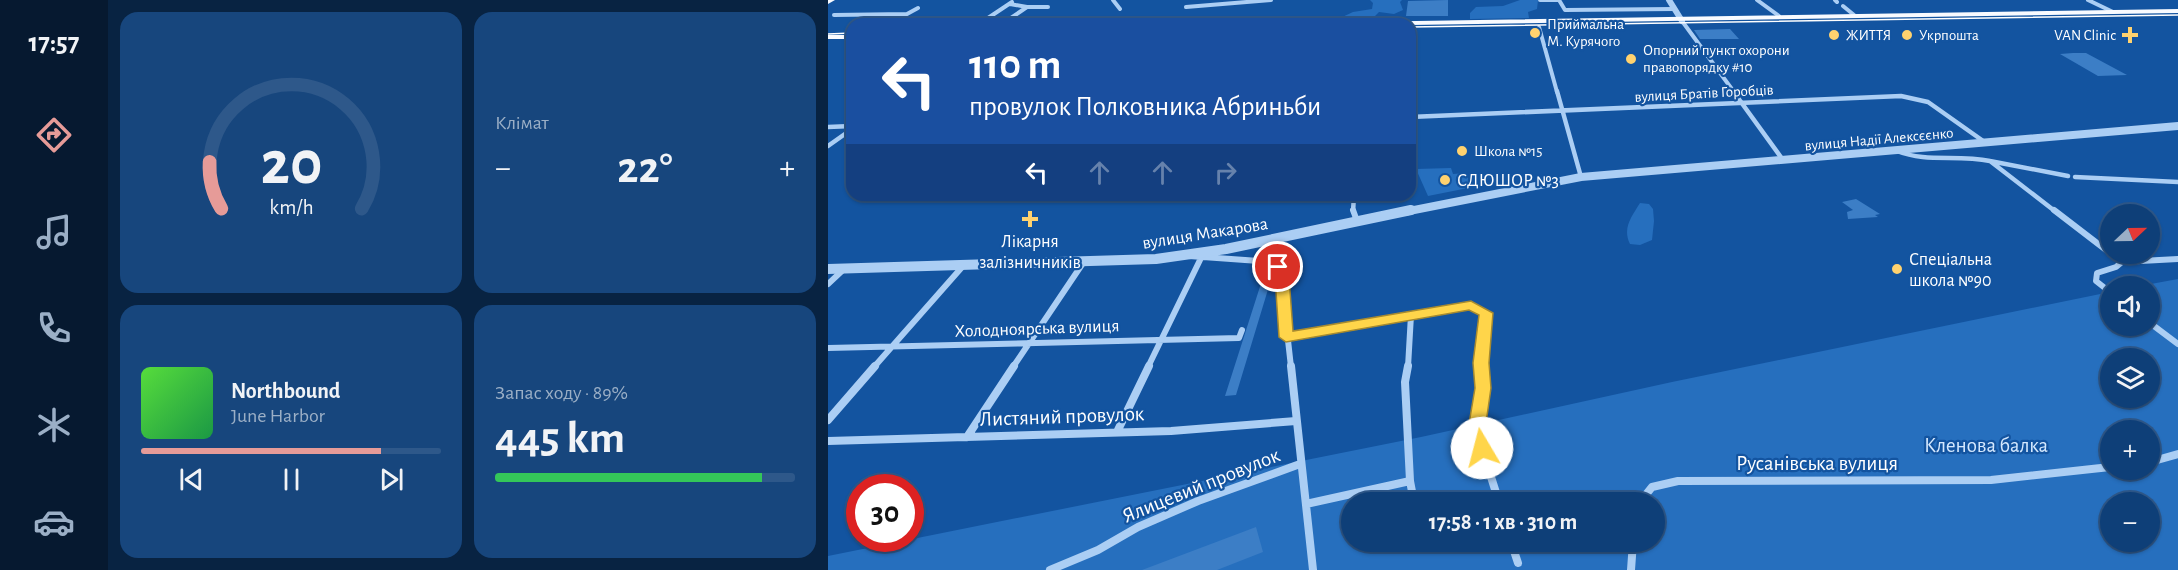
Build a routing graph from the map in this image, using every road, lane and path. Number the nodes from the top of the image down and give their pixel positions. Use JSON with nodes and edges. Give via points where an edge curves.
{"nodes":[{"id":1,"x":1016,"y":0,"type":"edge"},
{"id":2,"x":1121,"y":0,"type":"edge"},
{"id":3,"x":1271,"y":0,"type":"edge"},
{"id":4,"x":1540,"y":0,"type":"edge"},
{"id":5,"x":1669,"y":0,"type":"edge"},
{"id":6,"x":1757,"y":0,"type":"edge"},
{"id":7,"x":2088,"y":0,"type":"edge"},
{"id":8,"x":1114,"y":1,"type":"edge"},
{"id":9,"x":1010,"y":4,"type":"junction"},
{"id":10,"x":1843,"y":6,"type":"dead end"},
{"id":11,"x":1027,"y":7,"type":"junction"},
{"id":12,"x":1048,"y":7,"type":"dead end"},
{"id":13,"x":1186,"y":7,"type":"dead end"},
{"id":14,"x":918,"y":8,"type":"dead end"},
{"id":15,"x":1120,"y":9,"type":"dead end"},
{"id":16,"x":1674,"y":9,"type":"junction"},
{"id":17,"x":2178,"y":10,"type":"edge"},
{"id":18,"x":2113,"y":12,"type":"junction"},
{"id":19,"x":834,"y":15,"type":"dead end"},
{"id":20,"x":885,"y":15,"type":"junction"},
{"id":21,"x":1854,"y":15,"type":"junction"},
{"id":22,"x":1779,"y":16,"type":"junction"},
{"id":23,"x":879,"y":18,"type":"dead end"},
{"id":24,"x":988,"y":18,"type":"edge"},
{"id":25,"x":1011,"y":18,"type":"edge"},
{"id":26,"x":2178,"y":18,"type":"edge"},
{"id":27,"x":1683,"y":22,"type":"junction"},
{"id":28,"x":1416,"y":24,"type":"edge"},
{"id":29,"x":1539,"y":27,"type":"junction"},
{"id":30,"x":1416,"y":28,"type":"edge"},
{"id":31,"x":846,"y":31,"type":"edge"},
{"id":32,"x":828,"y":32,"type":"edge"},
{"id":33,"x":828,"y":37,"type":"edge"},
{"id":34,"x":846,"y":37,"type":"edge"},
{"id":35,"x":1740,"y":102,"type":"junction"},
{"id":36,"x":1564,"y":112,"type":"junction"},
{"id":37,"x":1416,"y":117,"type":"edge"},
{"id":38,"x":2178,"y":126,"type":"edge"},
{"id":39,"x":828,"y":127,"type":"edge"},
{"id":40,"x":846,"y":128,"type":"edge"},
{"id":41,"x":846,"y":132,"type":"edge"},
{"id":42,"x":1986,"y":143,"type":"junction"},
{"id":43,"x":828,"y":146,"type":"edge"},
{"id":44,"x":1897,"y":150,"type":"junction"},
{"id":45,"x":1783,"y":160,"type":"junction"},
{"id":46,"x":1990,"y":161,"type":"junction"},
{"id":47,"x":2068,"y":176,"type":"dead end"},
{"id":48,"x":1581,"y":177,"type":"junction"},
{"id":49,"x":2075,"y":177,"type":"dead end"},
{"id":50,"x":2178,"y":182,"type":"edge"},
{"id":51,"x":1353,"y":201,"type":"edge"},
{"id":52,"x":1357,"y":221,"type":"junction"},
{"id":53,"x":2100,"y":245,"type":"edge"},
{"id":54,"x":1185,"y":255,"type":"junction"},
{"id":55,"x":2178,"y":259,"type":"edge"},
{"id":56,"x":1200,"y":260,"type":"junction"},
{"id":57,"x":2160,"y":260,"type":"edge"},
{"id":58,"x":1083,"y":263,"type":"junction"},
{"id":59,"x":2120,"y":264,"type":"edge"},
{"id":60,"x":963,"y":266,"type":"junction"},
{"id":61,"x":828,"y":269,"type":"edge"},
{"id":62,"x":844,"y":269,"type":"junction"},
{"id":63,"x":828,"y":284,"type":"edge"},
{"id":64,"x":2100,"y":284,"type":"edge"},
{"id":65,"x":1412,"y":315,"type":"junction"},
{"id":66,"x":1242,"y":330,"type":"dead end"},
{"id":67,"x":2160,"y":330,"type":"edge"},
{"id":68,"x":1286,"y":337,"type":"junction"},
{"id":69,"x":1162,"y":339,"type":"junction"},
{"id":70,"x":1030,"y":342,"type":"junction"},
{"id":71,"x":2178,"y":344,"type":"edge"},
{"id":72,"x":892,"y":347,"type":"junction"},
{"id":73,"x":828,"y":348,"type":"edge"},
{"id":74,"x":828,"y":420,"type":"edge"},
{"id":75,"x":1296,"y":421,"type":"junction"},
{"id":76,"x":1117,"y":432,"type":"junction"},
{"id":77,"x":967,"y":437,"type":"junction"},
{"id":78,"x":828,"y":441,"type":"edge"},
{"id":79,"x":2178,"y":454,"type":"edge"},
{"id":80,"x":2160,"y":459,"type":"edge"},
{"id":81,"x":1300,"y":464,"type":"junction"},
{"id":82,"x":2100,"y":468,"type":"edge"},
{"id":83,"x":1410,"y":481,"type":"junction"},
{"id":84,"x":1412,"y":492,"type":"edge"},
{"id":85,"x":1496,"y":492,"type":"edge"},
{"id":86,"x":1648,"y":492,"type":"edge"},
{"id":87,"x":1306,"y":504,"type":"junction"},
{"id":88,"x":1514,"y":552,"type":"edge"},
{"id":89,"x":1632,"y":552,"type":"edge"},
{"id":90,"x":1518,"y":562,"type":"dead end"},
{"id":91,"x":1050,"y":570,"type":"edge"},
{"id":92,"x":1313,"y":570,"type":"edge"},
{"id":93,"x":1631,"y":570,"type":"edge"}],
"edges":[{"from":1,"to":9,"type":"street"},
{"from":2,"to":8,"type":"street"},
{"from":3,"to":13,"type":"street"},
{"from":4,"to":16,"type":"street","via":[[1559,0],[1564,10]]},
{"from":5,"to":16,"type":"street"},
{"from":6,"to":22,"type":"street"},
{"from":7,"to":18,"type":"street"},
{"from":8,"to":15,"type":"street"},
{"from":9,"to":11,"type":"street"},
{"from":9,"to":24,"type":"street"},
{"from":10,"to":21,"type":"street"},
{"from":11,"to":12,"type":"street"},
{"from":11,"to":25,"type":"street"},
{"from":14,"to":20,"type":"street","via":[[907,14]]},
{"from":16,"to":27,"type":"street"},
{"from":17,"to":18,"type":"main road"},
{"from":18,"to":21,"type":"main road"},
{"from":19,"to":20,"type":"street"},
{"from":20,"to":23,"type":"street"},
{"from":21,"to":22,"type":"main road"},
{"from":22,"to":27,"type":"main road"},
{"from":26,"to":27,"type":"main road"},
{"from":27,"to":28,"type":"main road"},
{"from":27,"to":29,"type":"main road"},
{"from":27,"to":35,"type":"street"},
{"from":29,"to":30,"type":"main road"},
{"from":29,"to":36,"type":"street"},
{"from":31,"to":32,"type":"main road"},
{"from":33,"to":34,"type":"main road"},
{"from":35,"to":36,"type":"street","name":"вулиця Братів Горобців"},
{"from":35,"to":42,"type":"street","name":"вулиця Братів Горобців","via":[[1914,98],[1928,102]]},
{"from":35,"to":45,"type":"street"},
{"from":36,"to":37,"type":"street","name":"вулиця Братів Горобців"},
{"from":36,"to":48,"type":"street"},
{"from":38,"to":42,"type":"street","name":"вулиця Надії Алексєєнко"},
{"from":39,"to":40,"type":"street"},
{"from":41,"to":43,"type":"street"},
{"from":42,"to":44,"type":"street","name":"вулиця Надії Алексєєнко"},
{"from":44,"to":45,"type":"street","name":"вулиця Надії Алексєєнко"},
{"from":44,"to":46,"type":"street","via":[[1915,158],[1966,156]]},
{"from":45,"to":48,"type":"street","name":"вулиця Надії Алексєєнко"},
{"from":46,"to":47,"type":"street"},
{"from":46,"to":53,"type":"street"},
{"from":48,"to":52,"type":"street","name":"вулиця Макарова"},
{"from":49,"to":50,"type":"street"},
{"from":51,"to":52,"type":"street"},
{"from":52,"to":54,"type":"street","name":"вулиця Макарова"},
{"from":54,"to":56,"type":"street"},
{"from":54,"to":58,"type":"street","name":"вулиця Макарова"},
{"from":55,"to":57,"type":"street"},
{"from":56,"to":68,"type":"street","via":[[1263,261],[1281,269]]},
{"from":56,"to":69,"type":"street"},
{"from":58,"to":60,"type":"street","name":"вулиця Макарова"},
{"from":58,"to":70,"type":"street"},
{"from":59,"to":64,"type":"street","via":[[2097,273],[2096,281]]},
{"from":60,"to":62,"type":"street","name":"вулиця Макарова"},
{"from":60,"to":72,"type":"street"},
{"from":61,"to":62,"type":"street","name":"вулиця Макарова"},
{"from":62,"to":63,"type":"street"},
{"from":65,"to":68,"type":"street"},
{"from":65,"to":83,"type":"street","via":[[1405,382]]},
{"from":65,"to":85,"type":"street","via":[[1471,305],[1486,313],[1483,388],[1476,430]]},
{"from":66,"to":69,"type":"street","name":"Холодноярська вулиця","via":[[1239,338]]},
{"from":67,"to":71,"type":"street"},
{"from":68,"to":75,"type":"street"},
{"from":69,"to":70,"type":"street","name":"Холодноярська вулиця"},
{"from":69,"to":76,"type":"street"},
{"from":70,"to":72,"type":"street","name":"Холодноярська вулиця"},
{"from":70,"to":77,"type":"street"},
{"from":72,"to":73,"type":"street","name":"Холодноярська вулиця"},
{"from":72,"to":74,"type":"street"},
{"from":75,"to":76,"type":"street","name":"Листяний провулок"},
{"from":75,"to":81,"type":"street"},
{"from":76,"to":77,"type":"street","name":"Листяний провулок"},
{"from":77,"to":78,"type":"street","name":"Листяний провулок"},
{"from":79,"to":80,"type":"street"},
{"from":81,"to":87,"type":"street"},
{"from":81,"to":91,"type":"street","name":"Ялицевий провулок","via":[[1188,505]]},
{"from":82,"to":86,"type":"street","name":"Русанівська вулиця","via":[[1991,480],[1678,481],[1652,486]]},
{"from":83,"to":84,"type":"street"},
{"from":83,"to":87,"type":"street"},
{"from":87,"to":92,"type":"street"},
{"from":88,"to":90,"type":"street"},
{"from":89,"to":93,"type":"street"}]}
